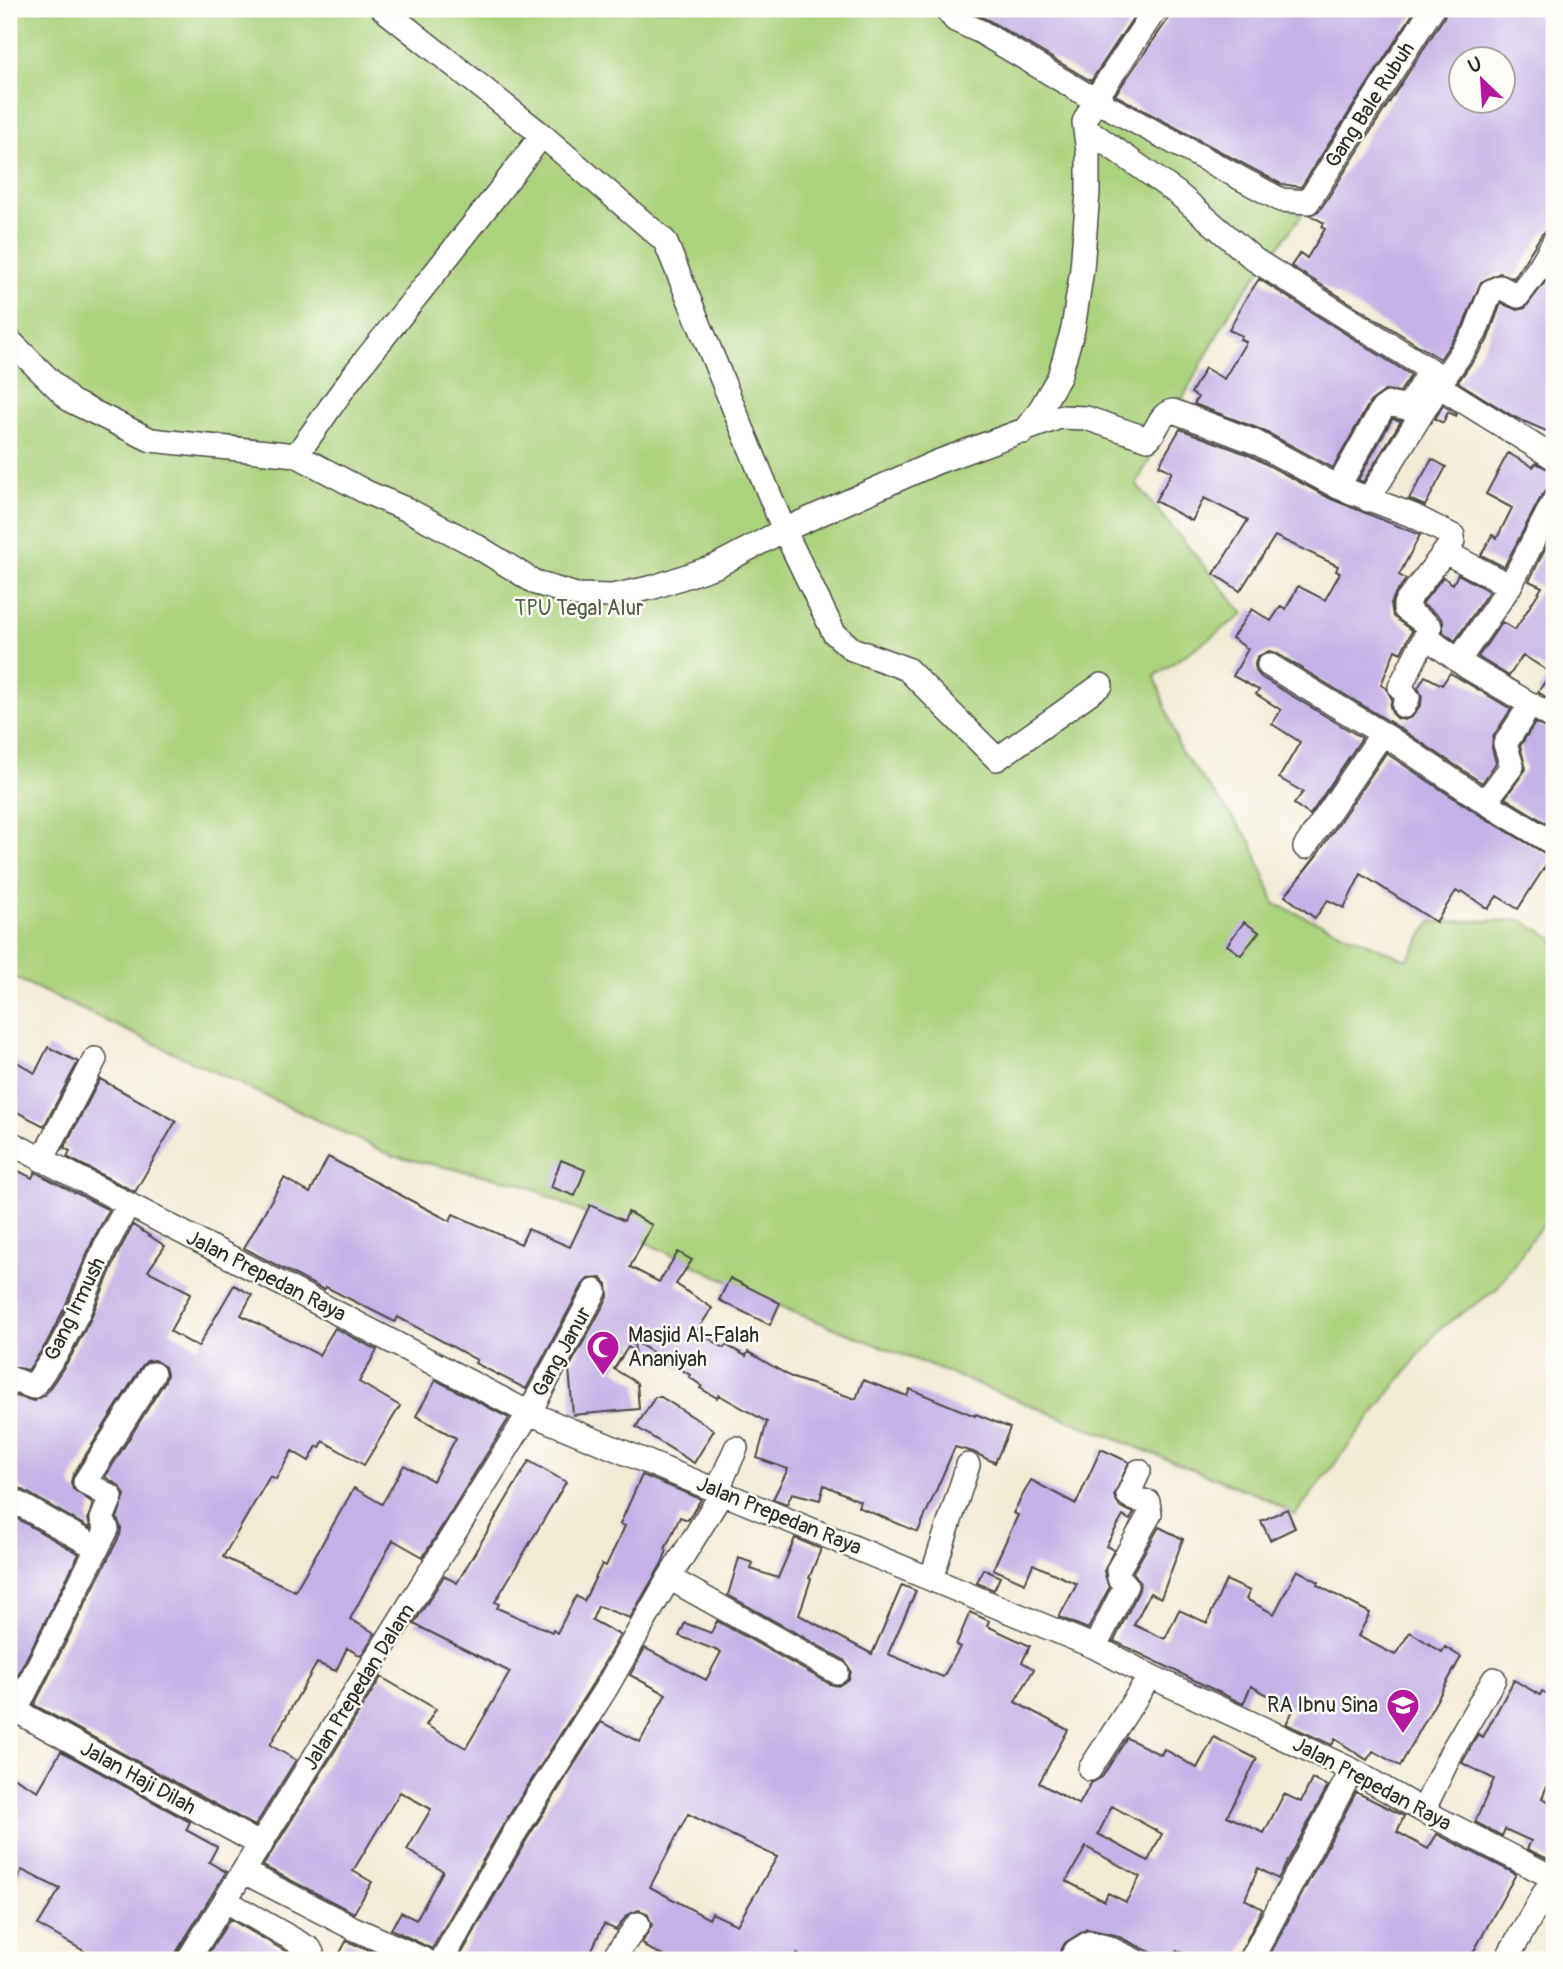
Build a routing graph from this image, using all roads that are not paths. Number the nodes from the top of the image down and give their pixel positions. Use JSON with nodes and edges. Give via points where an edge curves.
{"nodes":[{"id":1,"x":383,"y":9,"type":"edge"},
{"id":2,"x":946,"y":9,"type":"edge"},
{"id":3,"x":1158,"y":9,"type":"edge"},
{"id":4,"x":1432,"y":9,"type":"edge"},
{"id":5,"x":1096,"y":100,"type":"junction"},
{"id":6,"x":1085,"y":128,"type":"junction"},
{"id":7,"x":542,"y":135,"type":"junction"},
{"id":8,"x":1554,"y":242,"type":"edge"},
{"id":9,"x":9,"y":340,"type":"edge"},
{"id":10,"x":1438,"y":378,"type":"junction"},
{"id":11,"x":1023,"y":432,"type":"junction"},
{"id":12,"x":296,"y":455,"type":"junction"},
{"id":13,"x":1554,"y":458,"type":"edge"},
{"id":14,"x":1338,"y":487,"type":"junction"},
{"id":15,"x":1368,"y":500,"type":"junction"},
{"id":16,"x":1554,"y":501,"type":"edge"},
{"id":17,"x":784,"y":530,"type":"junction"},
{"id":18,"x":1445,"y":552,"type":"junction"},
{"id":19,"x":1510,"y":586,"type":"junction"},
{"id":20,"x":1426,"y":637,"type":"junction"},
{"id":21,"x":1458,"y":661,"type":"junction"},
{"id":22,"x":1269,"y":664,"type":"dead end"},
{"id":23,"x":1101,"y":685,"type":"dead end"},
{"id":24,"x":1531,"y":704,"type":"junction"},
{"id":25,"x":1404,"y":706,"type":"dead end"},
{"id":26,"x":1554,"y":719,"type":"edge"},
{"id":27,"x":1382,"y":734,"type":"junction"},
{"id":28,"x":1485,"y":802,"type":"junction"},
{"id":29,"x":1554,"y":844,"type":"edge"},
{"id":30,"x":1305,"y":847,"type":"dead end"},
{"id":31,"x":95,"y":1059,"type":"dead end"},
{"id":32,"x":10,"y":1144,"type":"edge"},
{"id":33,"x":42,"y":1160,"type":"junction"},
{"id":34,"x":128,"y":1205,"type":"junction"},
{"id":35,"x":595,"y":1291,"type":"dead end"},
{"id":36,"x":153,"y":1374,"type":"dead end"},
{"id":37,"x":9,"y":1384,"type":"edge"},
{"id":38,"x":529,"y":1413,"type":"junction"},
{"id":39,"x":736,"y":1448,"type":"dead end"},
{"id":40,"x":968,"y":1465,"type":"dead end"},
{"id":41,"x":1139,"y":1471,"type":"dead end"},
{"id":42,"x":720,"y":1492,"type":"junction"},
{"id":43,"x":9,"y":1498,"type":"edge"},
{"id":44,"x":97,"y":1548,"type":"junction"},
{"id":45,"x":669,"y":1578,"type":"junction"},
{"id":46,"x":931,"y":1579,"type":"junction"},
{"id":47,"x":1096,"y":1647,"type":"junction"},
{"id":48,"x":837,"y":1672,"type":"dead end"},
{"id":49,"x":1150,"y":1676,"type":"junction"},
{"id":50,"x":1494,"y":1679,"type":"dead end"},
{"id":51,"x":12,"y":1709,"type":"edge"},
{"id":52,"x":1090,"y":1769,"type":"dead end"},
{"id":53,"x":1352,"y":1770,"type":"junction"},
{"id":54,"x":1423,"y":1811,"type":"junction"},
{"id":55,"x":261,"y":1845,"type":"junction"},
{"id":56,"x":244,"y":1872,"type":"junction"},
{"id":57,"x":1554,"y":1877,"type":"edge"},
{"id":58,"x":226,"y":1901,"type":"junction"},
{"id":59,"x":638,"y":1924,"type":"dead end"},
{"id":60,"x":1253,"y":1957,"type":"edge"},
{"id":61,"x":196,"y":1958,"type":"edge"},
{"id":62,"x":311,"y":1960,"type":"edge"},
{"id":63,"x":425,"y":1960,"type":"edge"},
{"id":64,"x":442,"y":1960,"type":"edge"},
{"id":65,"x":612,"y":1960,"type":"edge"},
{"id":66,"x":1070,"y":1960,"type":"edge"},
{"id":67,"x":1134,"y":1960,"type":"edge"},
{"id":68,"x":1506,"y":1960,"type":"edge"}],
"edges":[{"from":1,"to":7,"type":"street"},
{"from":2,"to":5,"type":"street","via":[[955,20]]},
{"from":3,"to":5,"type":"street"},
{"from":4,"to":5,"type":"street","name":"Gang Bale Rubuh","via":[[1308,202],[1281,200]]},
{"from":5,"to":6,"type":"street","via":[[1085,118]]},
{"from":6,"to":10,"type":"street","via":[[1177,193],[1262,264]]},
{"from":6,"to":11,"type":"street","via":[[1088,192],[1073,329],[1059,377]]},
{"from":7,"to":12,"type":"street"},
{"from":7,"to":17,"type":"street","via":[[665,241]]},
{"from":8,"to":10,"type":"street","via":[[1518,296],[1500,287],[1491,290],[1475,333]]},
{"from":9,"to":12,"type":"street","via":[[71,401],[151,440]]},
{"from":10,"to":13,"type":"street"},
{"from":10,"to":14,"type":"street","via":[[1407,408],[1389,404],[1382,409]]},
{"from":10,"to":15,"type":"street"},
{"from":11,"to":14,"type":"street","via":[[1073,416],[1148,439],[1163,416],[1176,412],[1255,442]]},
{"from":11,"to":17,"type":"street","via":[[954,455]]},
{"from":12,"to":17,"type":"street","via":[[475,545],[536,583],[576,595],[612,596],[654,587],[716,566]]},
{"from":14,"to":15,"type":"street"},
{"from":15,"to":18,"type":"street","via":[[1453,536]]},
{"from":16,"to":19,"type":"street"},
{"from":17,"to":23,"type":"street","via":[[834,634],[852,649],[907,669],[997,759]]},
{"from":18,"to":19,"type":"street"},
{"from":18,"to":20,"type":"street","via":[[1405,604],[1429,625]]},
{"from":19,"to":21,"type":"street"},
{"from":20,"to":21,"type":"street"},
{"from":20,"to":25,"type":"street","via":[[1400,687],[1408,698]]},
{"from":21,"to":24,"type":"street"},
{"from":22,"to":27,"type":"street"},
{"from":24,"to":26,"type":"street"},
{"from":24,"to":28,"type":"street","via":[[1505,744],[1512,766]]},
{"from":27,"to":28,"type":"street"},
{"from":27,"to":30,"type":"street"},
{"from":28,"to":29,"type":"street"},
{"from":31,"to":33,"type":"street"},
{"from":32,"to":33,"type":"street","name":"Jalan Prepedan Raya"},
{"from":33,"to":34,"type":"street","name":"Jalan Prepedan Raya"},
{"from":34,"to":37,"type":"street","name":"Gang Irmush","via":[[58,1350],[33,1387],[12,1379]]},
{"from":34,"to":38,"type":"street","name":"Jalan Prepedan Raya"},
{"from":35,"to":38,"type":"street","name":"Gang Janur"},
{"from":36,"to":44,"type":"street","via":[[85,1482],[111,1497],[102,1519],[107,1529]]},
{"from":38,"to":42,"type":"street","name":"Jalan Prepedan Raya"},
{"from":38,"to":55,"type":"street","name":"Jalan Prepedan Dalam"},
{"from":39,"to":42,"type":"street"},
{"from":40,"to":46,"type":"street"},
{"from":41,"to":47,"type":"street","via":[[1128,1495],[1148,1502],[1150,1514],[1118,1570],[1126,1585]]},
{"from":42,"to":45,"type":"street"},
{"from":42,"to":46,"type":"street","name":"Jalan Prepedan Raya"},
{"from":43,"to":44,"type":"street"},
{"from":44,"to":51,"type":"street"},
{"from":45,"to":48,"type":"street"},
{"from":45,"to":64,"type":"street"},
{"from":46,"to":47,"type":"street","name":"Jalan Prepedan Raya"},
{"from":47,"to":49,"type":"street","name":"Jalan Prepedan Raya"},
{"from":49,"to":52,"type":"street"},
{"from":49,"to":53,"type":"street","name":"Jalan Prepedan Raya"},
{"from":50,"to":54,"type":"street"},
{"from":51,"to":55,"type":"street","name":"Jalan Haji Dilah"},
{"from":53,"to":54,"type":"street","name":"Jalan Prepedan Raya"},
{"from":53,"to":60,"type":"street"},
{"from":54,"to":57,"type":"street","name":"Jalan Prepedan Raya"},
{"from":55,"to":56,"type":"street","name":"Jalan Prepedan Dalam"},
{"from":56,"to":58,"type":"street","name":"Jalan Prepedan Dalam"},
{"from":56,"to":63,"type":"street"},
{"from":57,"to":68,"type":"street"},
{"from":58,"to":61,"type":"street","name":"Jalan Prepedan Dalam"},
{"from":58,"to":62,"type":"street","via":[[310,1948]]},
{"from":59,"to":65,"type":"street"},
{"from":66,"to":67,"type":"street","via":[[1089,1943]]}]}
